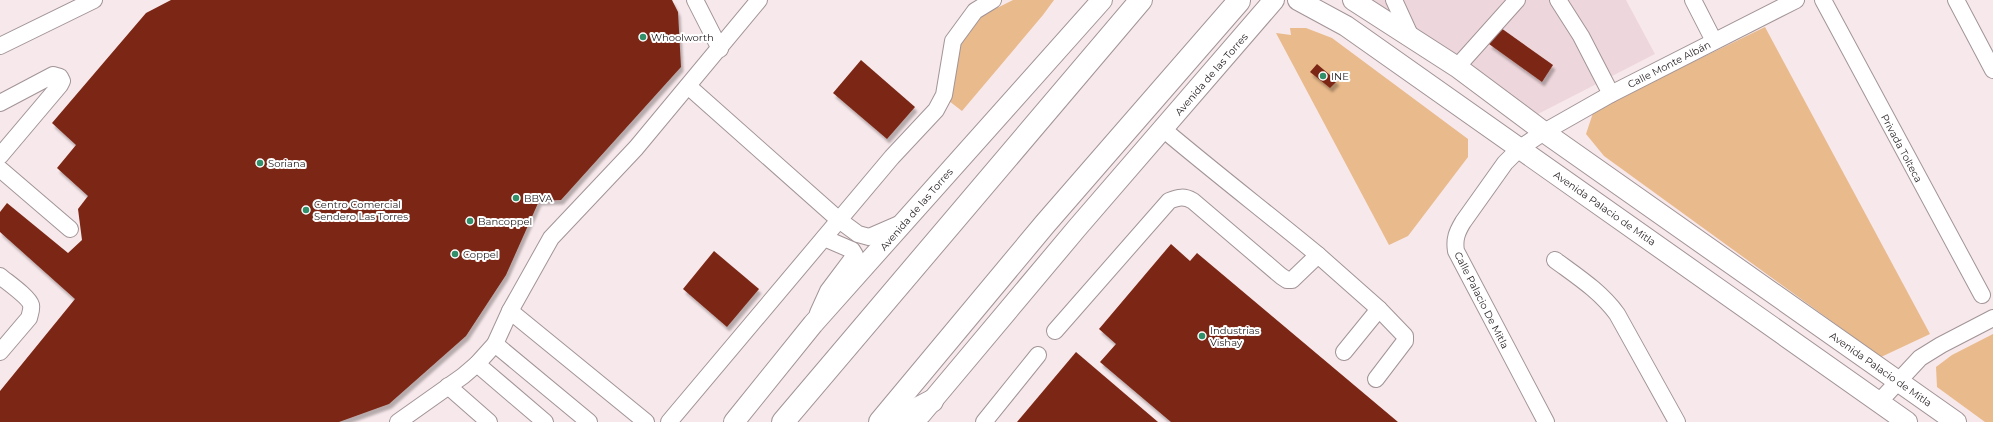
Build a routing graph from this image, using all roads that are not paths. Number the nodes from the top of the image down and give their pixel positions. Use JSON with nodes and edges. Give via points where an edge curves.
{"nodes":[{"id":1,"x":94,"y":0,"type":"edge"},
{"id":2,"x":759,"y":0,"type":"edge"},
{"id":3,"x":993,"y":0,"type":"edge"},
{"id":4,"x":1093,"y":0,"type":"edge"},
{"id":5,"x":1102,"y":0,"type":"edge"},
{"id":6,"x":1141,"y":0,"type":"edge"},
{"id":7,"x":1274,"y":0,"type":"edge"},
{"id":8,"x":1298,"y":0,"type":"edge"},
{"id":9,"x":1353,"y":0,"type":"edge"},
{"id":10,"x":1394,"y":0,"type":"edge"},
{"id":11,"x":1517,"y":0,"type":"edge"},
{"id":12,"x":1558,"y":0,"type":"edge"},
{"id":13,"x":1693,"y":0,"type":"edge"},
{"id":14,"x":1796,"y":0,"type":"edge"},
{"id":15,"x":1823,"y":0,"type":"edge"},
{"id":16,"x":1956,"y":0,"type":"edge"},
{"id":17,"x":1239,"y":1,"type":"edge"},
{"id":18,"x":703,"y":4,"type":"edge"},
{"id":19,"x":1086,"y":19,"type":"junction"},
{"id":20,"x":1411,"y":38,"type":"junction"},
{"id":21,"x":1714,"y":41,"type":"junction"},
{"id":22,"x":0,"y":46,"type":"edge"},
{"id":23,"x":720,"y":49,"type":"junction"},
{"id":24,"x":1457,"y":67,"type":"junction"},
{"id":25,"x":1993,"y":70,"type":"edge"},
{"id":26,"x":688,"y":86,"type":"junction"},
{"id":27,"x":1611,"y":94,"type":"junction"},
{"id":28,"x":0,"y":103,"type":"edge"},
{"id":29,"x":1163,"y":129,"type":"junction"},
{"id":30,"x":1544,"y":132,"type":"junction"},
{"id":31,"x":1520,"y":148,"type":"junction"},
{"id":32,"x":0,"y":156,"type":"edge"},
{"id":33,"x":0,"y":169,"type":"edge"},
{"id":34,"x":839,"y":220,"type":"junction"},
{"id":35,"x":906,"y":221,"type":"junction"},
{"id":36,"x":70,"y":228,"type":"dead end"},
{"id":37,"x":824,"y":238,"type":"junction"},
{"id":38,"x":1318,"y":255,"type":"junction"},
{"id":39,"x":1555,"y":260,"type":"dead end"},
{"id":40,"x":0,"y":276,"type":"edge"},
{"id":41,"x":1982,"y":295,"type":"dead end"},
{"id":42,"x":1378,"y":309,"type":"junction"},
{"id":43,"x":510,"y":311,"type":"junction"},
{"id":44,"x":1993,"y":318,"type":"edge"},
{"id":45,"x":813,"y":324,"type":"junction"},
{"id":46,"x":1055,"y":330,"type":"dead end"},
{"id":47,"x":495,"y":344,"type":"junction"},
{"id":48,"x":0,"y":352,"type":"edge"},
{"id":49,"x":1344,"y":352,"type":"dead end"},
{"id":50,"x":1038,"y":355,"type":"dead end"},
{"id":51,"x":477,"y":364,"type":"junction"},
{"id":52,"x":1376,"y":379,"type":"dead end"},
{"id":53,"x":1898,"y":380,"type":"junction"},
{"id":54,"x":448,"y":386,"type":"junction"},
{"id":55,"x":932,"y":401,"type":"junction"},
{"id":56,"x":1879,"y":402,"type":"junction"},
{"id":57,"x":398,"y":422,"type":"edge"},
{"id":58,"x":490,"y":422,"type":"edge"},
{"id":59,"x":545,"y":422,"type":"edge"},
{"id":60,"x":589,"y":422,"type":"edge"},
{"id":61,"x":646,"y":422,"type":"edge"},
{"id":62,"x":669,"y":422,"type":"edge"},
{"id":63,"x":734,"y":422,"type":"edge"},
{"id":64,"x":783,"y":422,"type":"edge"},
{"id":65,"x":880,"y":422,"type":"edge"},
{"id":66,"x":892,"y":422,"type":"edge"},
{"id":67,"x":915,"y":422,"type":"edge"},
{"id":68,"x":984,"y":422,"type":"edge"},
{"id":69,"x":1546,"y":422,"type":"edge"},
{"id":70,"x":1677,"y":422,"type":"edge"},
{"id":71,"x":1907,"y":422,"type":"edge"},
{"id":72,"x":1956,"y":422,"type":"edge"}],
"edges":[{"from":1,"to":22,"type":"street"},
{"from":2,"to":23,"type":"street"},
{"from":3,"to":34,"type":"street","via":[[975,11],[953,41],[944,95],[936,110]]},
{"from":4,"to":19,"type":"main road"},
{"from":5,"to":19,"type":"main road","name":"Avenida de las Torres"},
{"from":6,"to":64,"type":"highway"},
{"from":7,"to":29,"type":"main road","name":"Avenida de las Torres"},
{"from":8,"to":31,"type":"main road","name":"Avenida Palacio de Mitla","via":[[1346,26]]},
{"from":9,"to":20,"type":"main road","name":"Avenida Palacio de Mitla"},
{"from":10,"to":20,"type":"street"},
{"from":11,"to":24,"type":"street"},
{"from":12,"to":27,"type":"street","via":[[1581,36]]},
{"from":13,"to":21,"type":"street"},
{"from":14,"to":21,"type":"street","name":"Calle Monte Albán"},
{"from":15,"to":41,"type":"street","name":"Privada Tolteca"},
{"from":16,"to":25,"type":"street"},
{"from":17,"to":65,"type":"highway","via":[[1045,224]]},
{"from":18,"to":23,"type":"street"},
{"from":19,"to":35,"type":"main road","name":"Avenida de las Torres"},
{"from":20,"to":24,"type":"main road","name":"Avenida Palacio de Mitla"},
{"from":21,"to":27,"type":"street","name":"Calle Monte Albán"},
{"from":23,"to":26,"type":"street"},
{"from":24,"to":30,"type":"main road","name":"Avenida Palacio de Mitla"},
{"from":26,"to":34,"type":"street"},
{"from":26,"to":43,"type":"street","via":[[636,148],[551,238]]},
{"from":27,"to":30,"type":"street","name":"Calle Monte Albán"},
{"from":28,"to":32,"type":"street","via":[[53,75],[60,77],[62,81]]},
{"from":29,"to":38,"type":"street"},
{"from":29,"to":55,"type":"main road","name":"Avenida de las Torres"},
{"from":30,"to":31,"type":"street","name":"Calle Palacio De Mitla"},
{"from":30,"to":53,"type":"main road","name":"Avenida Palacio de Mitla"},
{"from":31,"to":56,"type":"main road","name":"Avenida Palacio de Mitla"},
{"from":31,"to":69,"type":"street","name":"Calle Palacio De Mitla","via":[[1505,163],[1463,222],[1455,242],[1462,265]]},
{"from":33,"to":36,"type":"street"},
{"from":34,"to":35,"type":"street","via":[[858,234],[869,237]]},
{"from":34,"to":37,"type":"street"},
{"from":35,"to":45,"type":"main road","name":"Avenida de las Torres"},
{"from":37,"to":45,"type":"street","via":[[852,250],[855,255],[828,291]]},
{"from":37,"to":62,"type":"street"},
{"from":38,"to":42,"type":"street"},
{"from":38,"to":46,"type":"street","via":[[1298,276],[1287,280],[1193,201],[1179,197],[1169,200]]},
{"from":39,"to":70,"type":"street","via":[[1607,300]]},
{"from":40,"to":48,"type":"street","via":[[26,297],[31,304],[31,311],[29,318]]},
{"from":42,"to":49,"type":"street"},
{"from":42,"to":52,"type":"street","via":[[1406,336],[1405,341]]},
{"from":43,"to":47,"type":"street"},
{"from":43,"to":61,"type":"street"},
{"from":44,"to":53,"type":"street","via":[[1920,358]]},
{"from":45,"to":63,"type":"main road","name":"Avenida de las Torres"},
{"from":47,"to":51,"type":"street"},
{"from":47,"to":60,"type":"street"},
{"from":50,"to":68,"type":"street"},
{"from":51,"to":54,"type":"street"},
{"from":51,"to":59,"type":"street"},
{"from":53,"to":56,"type":"street"},
{"from":53,"to":72,"type":"main road","name":"Avenida Palacio de Mitla"},
{"from":54,"to":57,"type":"street"},
{"from":54,"to":58,"type":"street"},
{"from":55,"to":66,"type":"highway"},
{"from":55,"to":67,"type":"main road","name":"Avenida de las Torres"},
{"from":56,"to":71,"type":"main road","name":"Avenida Palacio de Mitla"}]}
